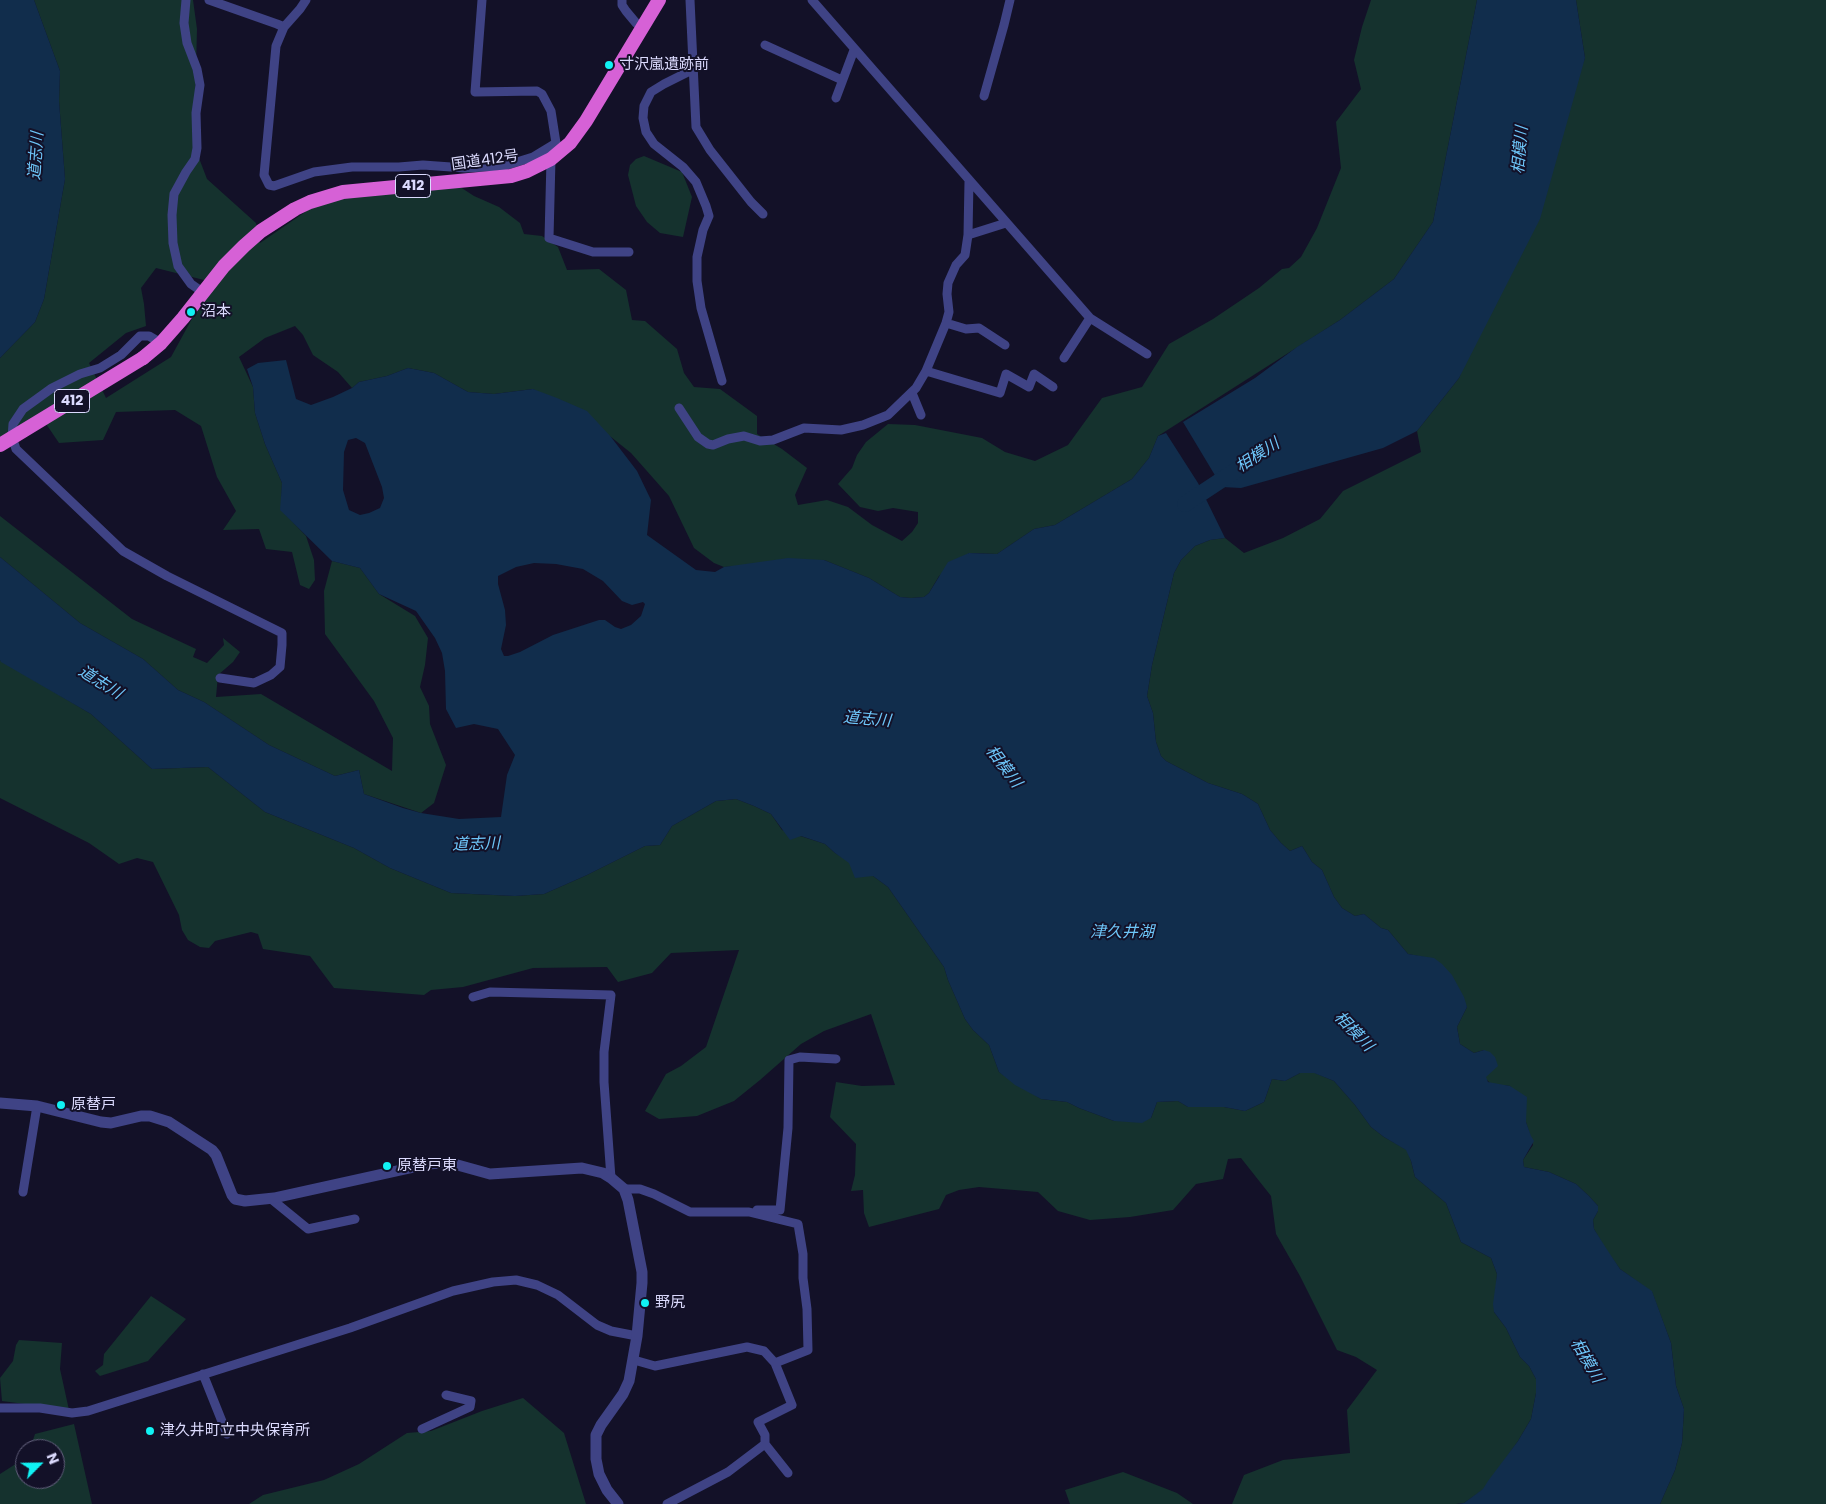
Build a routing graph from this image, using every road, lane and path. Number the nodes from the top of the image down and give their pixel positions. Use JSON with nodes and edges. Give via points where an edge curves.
{"nodes":[{"id":1,"x":186,"y":0,"type":"edge"},
{"id":2,"x":209,"y":0,"type":"edge"},
{"id":3,"x":306,"y":0,"type":"edge"},
{"id":4,"x":482,"y":0,"type":"edge"},
{"id":5,"x":622,"y":0,"type":"edge"},
{"id":6,"x":659,"y":0,"type":"edge"},
{"id":7,"x":690,"y":0,"type":"edge"},
{"id":8,"x":812,"y":0,"type":"edge"},
{"id":9,"x":1010,"y":0,"type":"edge"},
{"id":10,"x":284,"y":28,"type":"junction"},
{"id":11,"x":643,"y":28,"type":"junction"},
{"id":12,"x":764,"y":45,"type":"dead end"},
{"id":13,"x":854,"y":50,"type":"junction"},
{"id":14,"x":692,"y":70,"type":"junction"},
{"id":15,"x":842,"y":80,"type":"junction"},
{"id":16,"x":984,"y":96,"type":"dead end"},
{"id":17,"x":836,"y":98,"type":"dead end"},
{"id":18,"x":559,"y":147,"type":"junction"},
{"id":19,"x":551,"y":159,"type":"junction"},
{"id":20,"x":969,"y":181,"type":"junction"},
{"id":21,"x":764,"y":214,"type":"dead end"},
{"id":22,"x":1006,"y":223,"type":"junction"},
{"id":23,"x":968,"y":235,"type":"junction"},
{"id":24,"x":629,"y":252,"type":"dead end"},
{"id":25,"x":204,"y":293,"type":"junction"},
{"id":26,"x":1090,"y":318,"type":"junction"},
{"id":27,"x":946,"y":323,"type":"junction"},
{"id":28,"x":161,"y":343,"type":"junction"},
{"id":29,"x":1005,"y":345,"type":"dead end"},
{"id":30,"x":1147,"y":354,"type":"dead end"},
{"id":31,"x":1064,"y":358,"type":"dead end"},
{"id":32,"x":926,"y":371,"type":"junction"},
{"id":33,"x":722,"y":381,"type":"dead end"},
{"id":34,"x":1053,"y":387,"type":"dead end"},
{"id":35,"x":912,"y":393,"type":"junction"},
{"id":36,"x":679,"y":408,"type":"dead end"},
{"id":37,"x":921,"y":415,"type":"dead end"},
{"id":38,"x":0,"y":444,"type":"edge"},
{"id":39,"x":220,"y":678,"type":"dead end"},
{"id":40,"x":473,"y":997,"type":"dead end"},
{"id":41,"x":836,"y":1059,"type":"dead end"},
{"id":42,"x":0,"y":1103,"type":"edge"},
{"id":43,"x":37,"y":1106,"type":"junction"},
{"id":44,"x":612,"y":1178,"type":"junction"},
{"id":45,"x":624,"y":1189,"type":"junction"},
{"id":46,"x":23,"y":1192,"type":"dead end"},
{"id":47,"x":270,"y":1198,"type":"junction"},
{"id":48,"x":750,"y":1212,"type":"junction"},
{"id":49,"x":355,"y":1219,"type":"dead end"},
{"id":50,"x":638,"y":1336,"type":"junction"},
{"id":51,"x":634,"y":1360,"type":"junction"},
{"id":52,"x":775,"y":1363,"type":"junction"},
{"id":53,"x":203,"y":1374,"type":"junction"},
{"id":54,"x":446,"y":1396,"type":"dead end"},
{"id":55,"x":0,"y":1408,"type":"edge"},
{"id":56,"x":422,"y":1429,"type":"dead end"},
{"id":57,"x":227,"y":1434,"type":"dead end"},
{"id":58,"x":765,"y":1444,"type":"junction"},
{"id":59,"x":788,"y":1473,"type":"dead end"},
{"id":60,"x":618,"y":1504,"type":"edge"},
{"id":61,"x":667,"y":1504,"type":"edge"}],
"edges":[{"from":1,"to":25,"type":"street","via":[[184,23],[187,43],[200,85],[196,113],[197,148],[195,159],[174,194],[173,243],[178,266],[191,284]]},
{"from":2,"to":10,"type":"street"},
{"from":3,"to":10,"type":"street"},
{"from":4,"to":18,"type":"street","via":[[474,92],[537,91],[542,94],[551,111]]},
{"from":5,"to":11,"type":"street","via":[[622,6]]},
{"from":6,"to":11,"type":"highway","name":"国道412号","number":"412"},
{"from":7,"to":14,"type":"street"},
{"from":8,"to":13,"type":"street"},
{"from":9,"to":16,"type":"street"},
{"from":10,"to":18,"type":"street","via":[[275,53],[264,171],[264,178],[272,186],[314,172],[352,167],[504,166]]},
{"from":11,"to":18,"type":"highway","name":"国道412号","number":"412","via":[[586,121],[570,143]]},
{"from":12,"to":15,"type":"street"},
{"from":13,"to":15,"type":"street"},
{"from":13,"to":20,"type":"street"},
{"from":14,"to":21,"type":"street","via":[[696,127],[710,150]]},
{"from":14,"to":33,"type":"street","via":[[651,92],[644,106],[643,118],[646,132],[654,144],[696,182],[706,206],[709,216],[697,256],[697,281],[700,308]]},
{"from":15,"to":17,"type":"street"},
{"from":18,"to":19,"type":"highway","name":"国道412号","number":"412"},
{"from":19,"to":24,"type":"street","via":[[549,238],[593,252]]},
{"from":19,"to":25,"type":"highway","name":"国道412号","number":"412","via":[[511,176],[357,190],[310,202],[260,231]]},
{"from":20,"to":22,"type":"street"},
{"from":20,"to":23,"type":"street"},
{"from":22,"to":23,"type":"street"},
{"from":22,"to":26,"type":"street"},
{"from":23,"to":27,"type":"street","via":[[965,255],[956,265],[948,283]]},
{"from":25,"to":28,"type":"highway","name":"国道412号","number":"412"},
{"from":26,"to":30,"type":"street"},
{"from":26,"to":31,"type":"street"},
{"from":27,"to":29,"type":"street","via":[[966,329],[979,328]]},
{"from":27,"to":32,"type":"street"},
{"from":28,"to":38,"type":"highway","name":"国道412号","number":"412","bridge":true,"via":[[143,358]]},
{"from":28,"to":39,"type":"street","via":[[149,336],[140,336],[121,355],[100,368],[52,388],[23,409],[12,424],[12,437],[16,450],[124,551],[282,633],[280,667],[270,675],[254,683]]},
{"from":32,"to":34,"type":"street","via":[[1000,393],[1006,374],[1029,387],[1034,374]]},
{"from":32,"to":35,"type":"street"},
{"from":35,"to":36,"type":"street","via":[[888,415],[863,425],[841,430],[804,428],[773,440],[760,441],[744,436],[713,445],[698,436]]},
{"from":35,"to":37,"type":"street"},
{"from":40,"to":44,"type":"street","via":[[490,992],[611,995],[604,1082]]},
{"from":41,"to":48,"type":"street","via":[[800,1057],[789,1060],[788,1128],[780,1210]]},
{"from":42,"to":43,"type":"street"},
{"from":43,"to":46,"type":"street"},
{"from":43,"to":47,"type":"street","via":[[101,1122],[141,1116],[169,1122],[212,1150],[235,1200]]},
{"from":44,"to":45,"type":"street"},
{"from":44,"to":47,"type":"street","via":[[582,1168],[490,1174],[441,1163]]},
{"from":45,"to":48,"type":"street","via":[[654,1194],[690,1212]]},
{"from":45,"to":50,"type":"street","via":[[642,1272]]},
{"from":47,"to":49,"type":"street","via":[[308,1229]]},
{"from":48,"to":52,"type":"street","via":[[798,1224],[803,1254],[808,1350]]},
{"from":50,"to":51,"type":"street"},
{"from":50,"to":53,"type":"street","via":[[597,1325],[558,1295],[537,1285],[516,1280],[493,1282],[452,1292]]},
{"from":51,"to":52,"type":"street","via":[[655,1366],[747,1347],[764,1350]]},
{"from":51,"to":60,"type":"street","via":[[623,1394],[596,1435],[599,1474]]},
{"from":52,"to":58,"type":"street","via":[[792,1405],[758,1422],[765,1435]]},
{"from":53,"to":55,"type":"street","via":[[88,1411],[72,1413],[40,1408]]},
{"from":53,"to":57,"type":"street"},
{"from":54,"to":56,"type":"street","via":[[471,1401],[470,1407]]},
{"from":58,"to":59,"type":"street"},
{"from":58,"to":61,"type":"street","via":[[728,1472]]}]}
